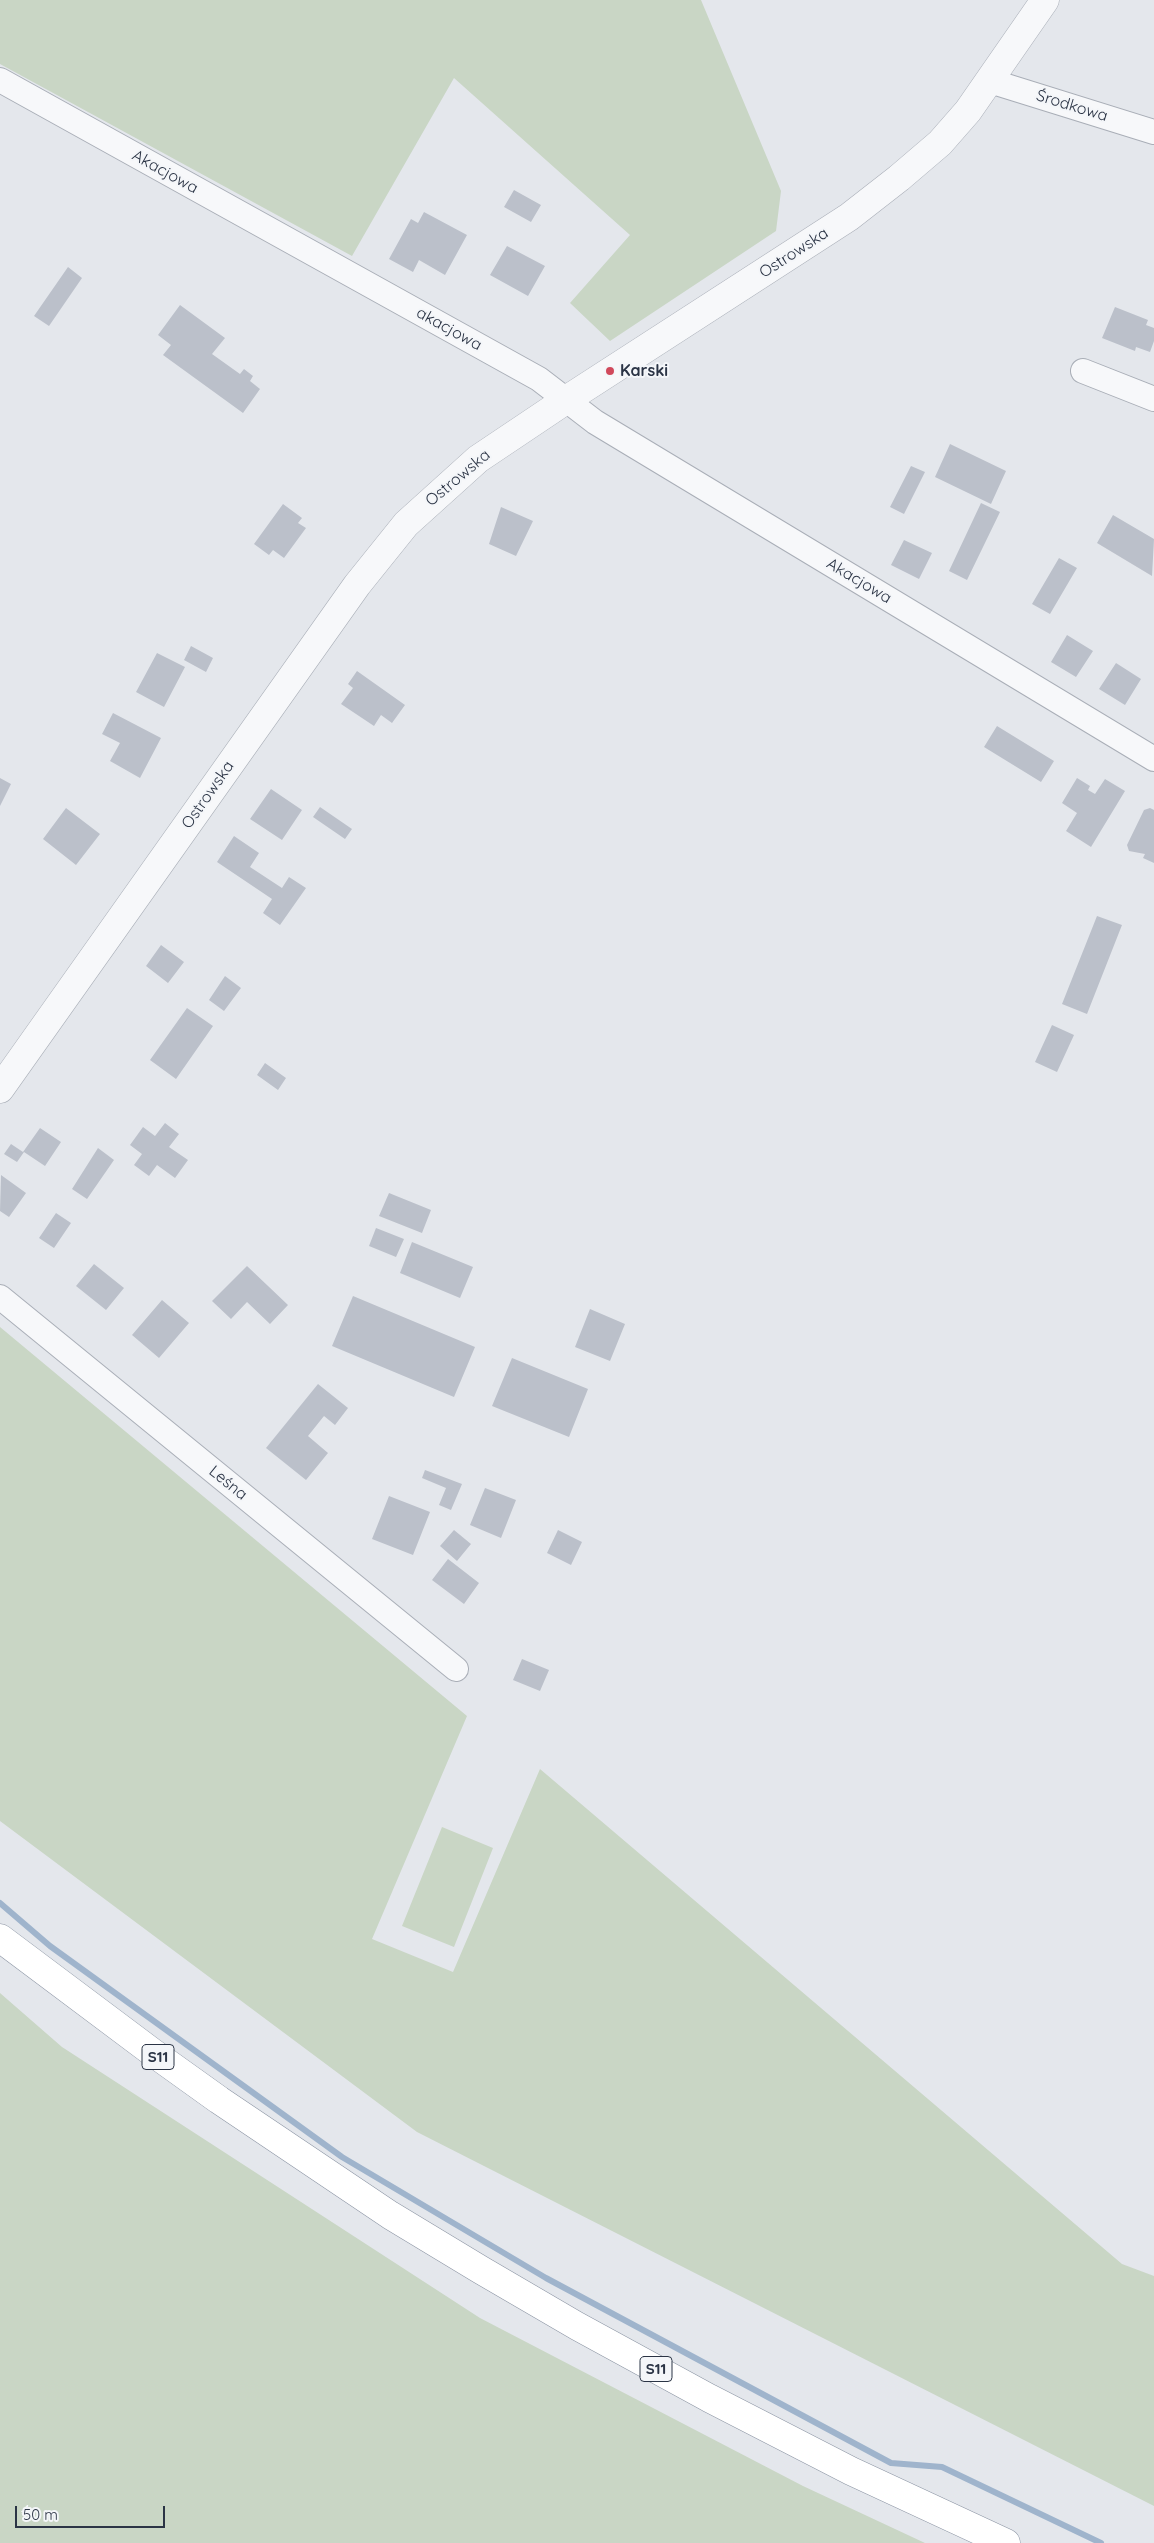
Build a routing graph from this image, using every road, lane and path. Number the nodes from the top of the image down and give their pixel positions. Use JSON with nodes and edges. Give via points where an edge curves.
{"nodes":[{"id":1,"x":1045,"y":0,"type":"edge"},
{"id":2,"x":0,"y":80,"type":"edge"},
{"id":3,"x":990,"y":81,"type":"junction"},
{"id":4,"x":1154,"y":132,"type":"edge"},
{"id":5,"x":330,"y":262,"type":"joint"},
{"id":6,"x":1083,"y":371,"type":"dead end"},
{"id":7,"x":1154,"y":399,"type":"edge"},
{"id":8,"x":566,"y":400,"type":"junction"},
{"id":9,"x":1152,"y":752,"type":"edge"},
{"id":10,"x":0,"y":1089,"type":"edge"},
{"id":11,"x":0,"y":1297,"type":"edge"},
{"id":12,"x":456,"y":1669,"type":"dead end"},
{"id":13,"x":0,"y":1938,"type":"edge"},
{"id":14,"x":1006,"y":2543,"type":"edge"}],
"edges":[{"from":1,"to":3,"type":"street","name":"Ostrowska"},
{"from":2,"to":5,"type":"street","name":"Akacjowa"},
{"from":3,"to":4,"type":"street","name":"Środkowa"},
{"from":3,"to":8,"type":"street","name":"Ostrowska","via":[[940,143],[849,218]]},
{"from":5,"to":8,"type":"street","name":"akacjowa","via":[[539,379]]},
{"from":6,"to":7,"type":"street"},
{"from":8,"to":9,"type":"street","name":"Akacjowa","via":[[595,422]]},
{"from":8,"to":10,"type":"street","name":"Ostrowska","via":[[478,459],[406,524],[352,593]]},
{"from":11,"to":12,"type":"street","name":"Leśna"},
{"from":13,"to":14,"type":"highway","number":"S11","via":[[219,2100],[390,2215],[481,2270],[709,2398],[852,2471]]}]}
